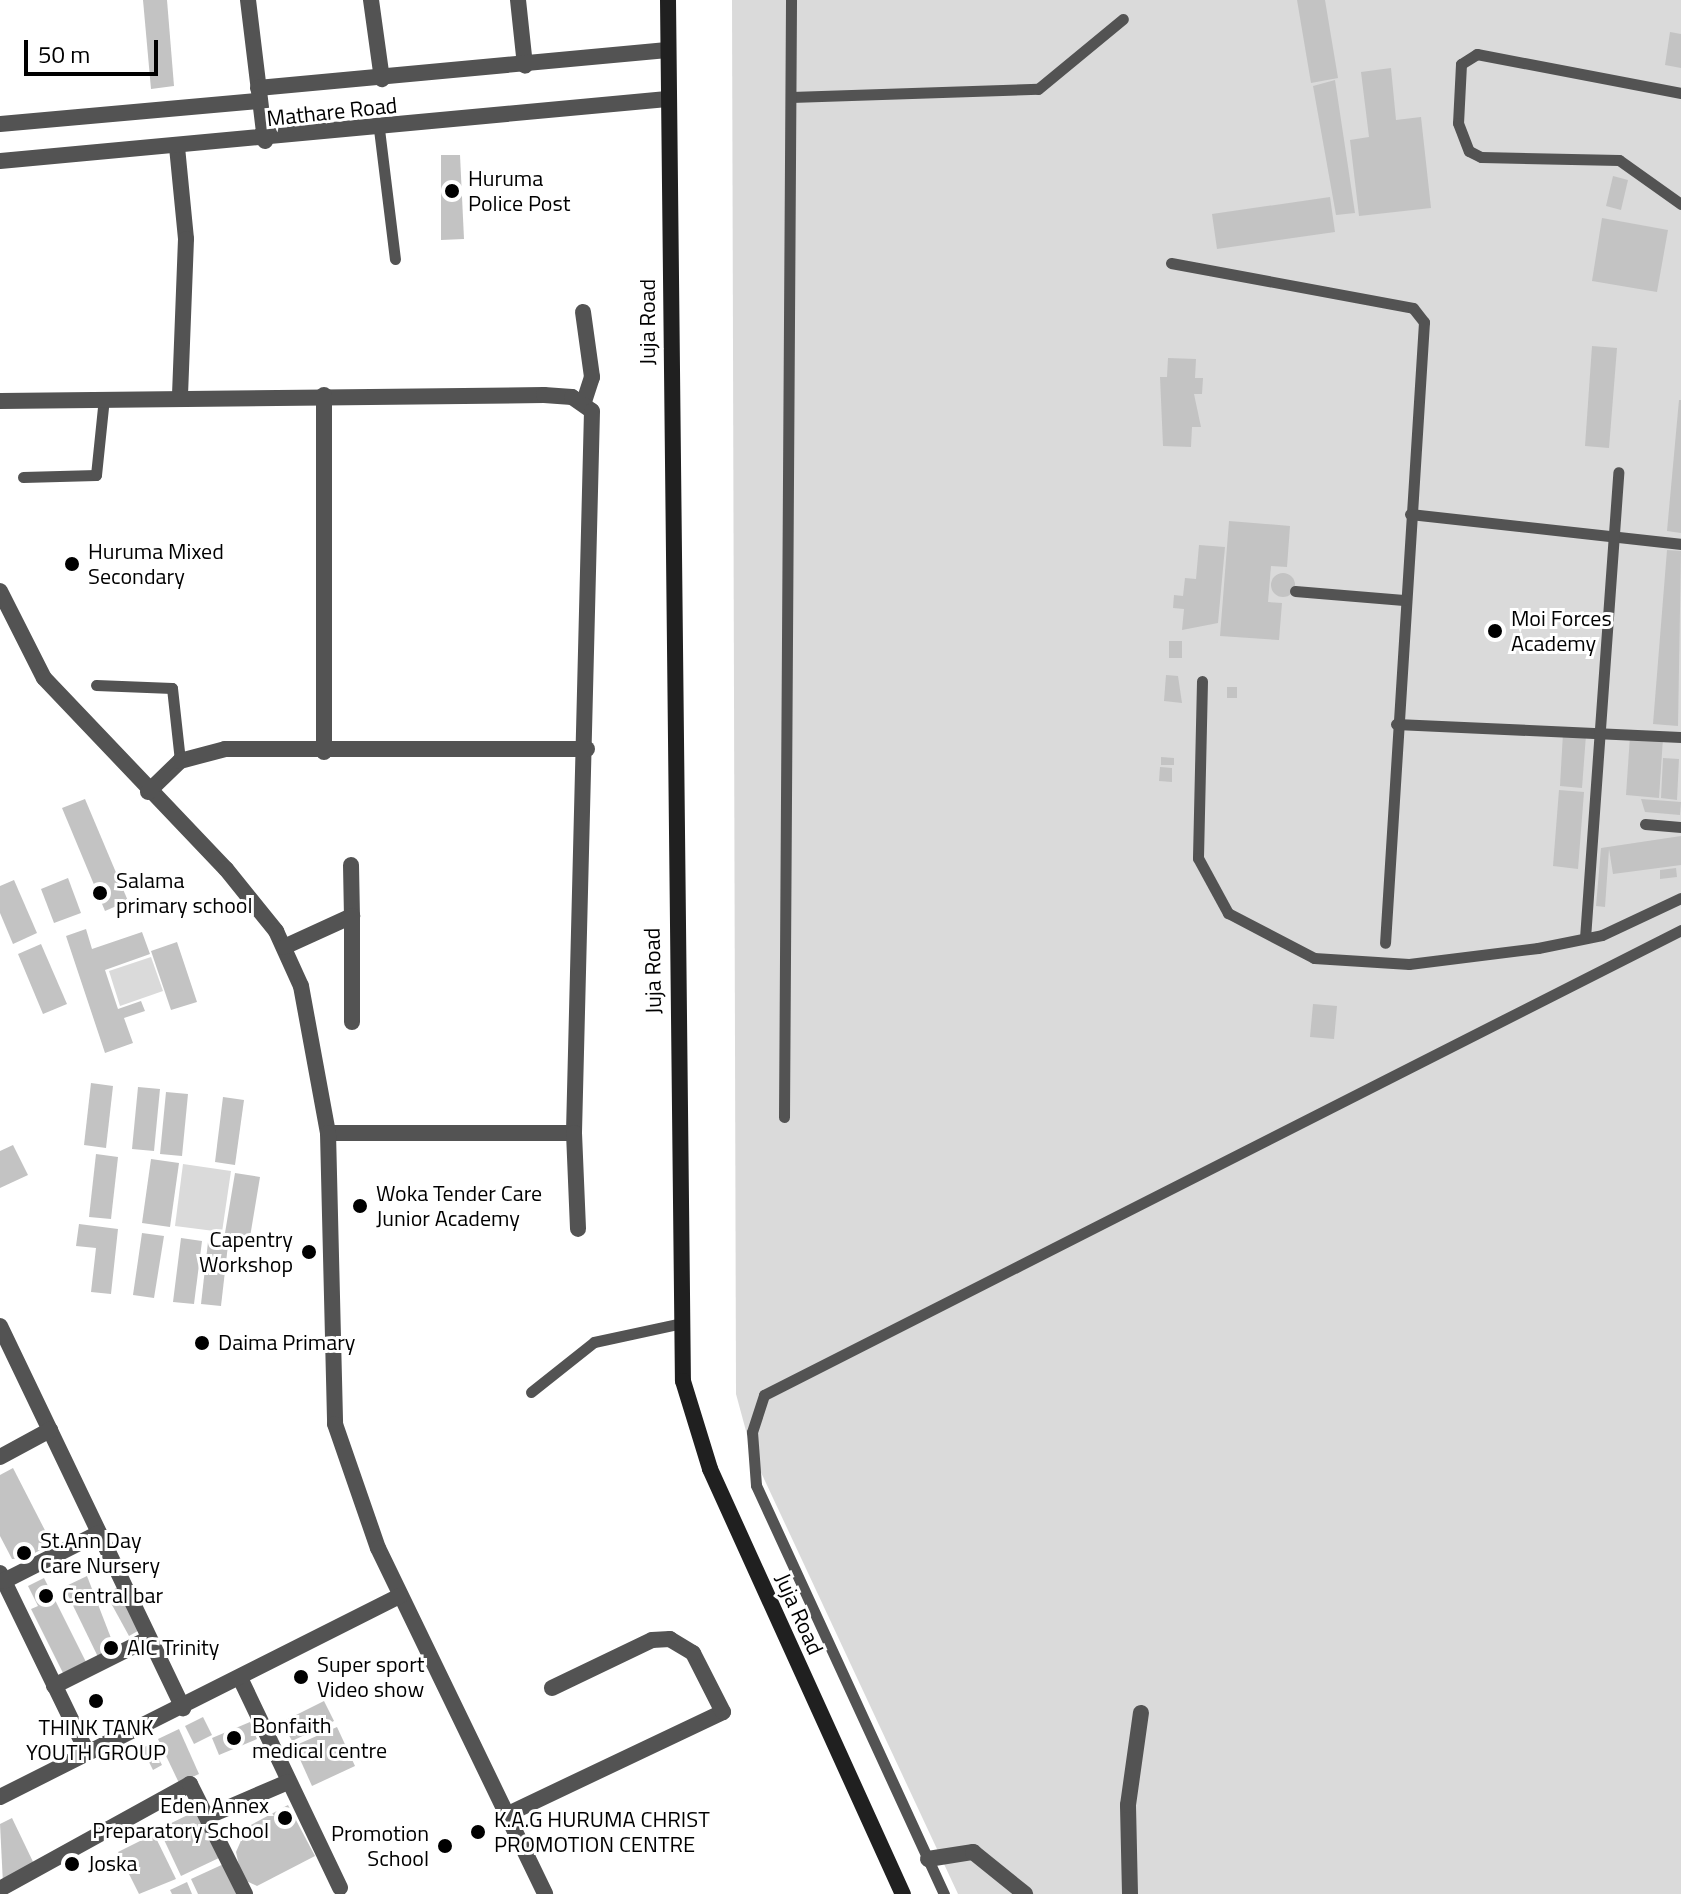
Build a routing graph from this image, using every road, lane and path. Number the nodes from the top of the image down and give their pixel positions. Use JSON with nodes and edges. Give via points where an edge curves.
{"nodes":[{"id":1,"x":248,"y":0,"type":"edge"},
{"id":2,"x":371,"y":0,"type":"edge"},
{"id":3,"x":518,"y":0,"type":"edge"},
{"id":4,"x":668,"y":0,"type":"edge"},
{"id":5,"x":791,"y":0,"type":"edge"},
{"id":6,"x":1123,"y":19,"type":"dead end"},
{"id":7,"x":667,"y":50,"type":"junction"},
{"id":8,"x":525,"y":66,"type":"junction"},
{"id":9,"x":382,"y":79,"type":"junction"},
{"id":10,"x":1681,"y":93,"type":"edge"},
{"id":11,"x":259,"y":94,"type":"junction"},
{"id":12,"x":791,"y":97,"type":"junction"},
{"id":13,"x":667,"y":99,"type":"junction"},
{"id":14,"x":0,"y":124,"type":"edge"},
{"id":15,"x":379,"y":129,"type":"junction"},
{"id":16,"x":265,"y":141,"type":"junction"},
{"id":17,"x":177,"y":147,"type":"junction"},
{"id":18,"x":0,"y":161,"type":"edge"},
{"id":19,"x":1681,"y":204,"type":"edge"},
{"id":20,"x":395,"y":259,"type":"dead end"},
{"id":21,"x":1171,"y":263,"type":"dead end"},
{"id":22,"x":583,"y":312,"type":"dead end"},
{"id":23,"x":180,"y":395,"type":"junction"},
{"id":24,"x":324,"y":395,"type":"junction"},
{"id":25,"x":104,"y":397,"type":"junction"},
{"id":26,"x":0,"y":401,"type":"edge"},
{"id":27,"x":584,"y":402,"type":"junction"},
{"id":28,"x":1618,"y":472,"type":"dead end"},
{"id":29,"x":23,"y":477,"type":"dead end"},
{"id":30,"x":1410,"y":514,"type":"junction"},
{"id":31,"x":1614,"y":537,"type":"junction"},
{"id":32,"x":1681,"y":544,"type":"edge"},
{"id":33,"x":0,"y":591,"type":"edge"},
{"id":34,"x":1295,"y":591,"type":"dead end"},
{"id":35,"x":1404,"y":600,"type":"junction"},
{"id":36,"x":1202,"y":681,"type":"dead end"},
{"id":37,"x":96,"y":685,"type":"dead end"},
{"id":38,"x":1396,"y":724,"type":"junction"},
{"id":39,"x":1601,"y":733,"type":"junction"},
{"id":40,"x":1681,"y":737,"type":"edge"},
{"id":41,"x":587,"y":749,"type":"junction"},
{"id":42,"x":324,"y":752,"type":"junction"},
{"id":43,"x":180,"y":761,"type":"junction"},
{"id":44,"x":148,"y":792,"type":"junction"},
{"id":45,"x":1645,"y":824,"type":"dead end"},
{"id":46,"x":1681,"y":827,"type":"edge"},
{"id":47,"x":351,"y":865,"type":"dead end"},
{"id":48,"x":1681,"y":898,"type":"edge"},
{"id":49,"x":352,"y":916,"type":"junction"},
{"id":50,"x":1681,"y":930,"type":"edge"},
{"id":51,"x":1585,"y":938,"type":"junction"},
{"id":52,"x":1385,"y":943,"type":"dead end"},
{"id":53,"x":284,"y":947,"type":"junction"},
{"id":54,"x":352,"y":1022,"type":"dead end"},
{"id":55,"x":784,"y":1117,"type":"dead end"},
{"id":56,"x":328,"y":1133,"type":"junction"},
{"id":57,"x":574,"y":1133,"type":"junction"},
{"id":58,"x":578,"y":1229,"type":"dead end"},
{"id":59,"x":678,"y":1324,"type":"junction"},
{"id":60,"x":0,"y":1326,"type":"edge"},
{"id":61,"x":531,"y":1392,"type":"dead end"},
{"id":62,"x":50,"y":1430,"type":"junction"},
{"id":63,"x":0,"y":1457,"type":"edge"},
{"id":64,"x":99,"y":1533,"type":"junction"},
{"id":65,"x":2,"y":1577,"type":"edge"},
{"id":66,"x":400,"y":1596,"type":"junction"},
{"id":67,"x":148,"y":1639,"type":"junction"},
{"id":68,"x":241,"y":1680,"type":"junction"},
{"id":69,"x":54,"y":1686,"type":"junction"},
{"id":70,"x":552,"y":1688,"type":"dead end"},
{"id":71,"x":183,"y":1708,"type":"junction"},
{"id":72,"x":1141,"y":1713,"type":"dead end"},
{"id":73,"x":87,"y":1752,"type":"junction"},
{"id":74,"x":288,"y":1782,"type":"junction"},
{"id":75,"x":0,"y":1797,"type":"edge"},
{"id":76,"x":508,"y":1814,"type":"junction"},
{"id":77,"x":211,"y":1815,"type":"junction"},
{"id":78,"x":928,"y":1859,"type":"junction"},
{"id":79,"x":340,"y":1888,"type":"dead end"},
{"id":80,"x":0,"y":1889,"type":"edge"},
{"id":81,"x":245,"y":1894,"type":"edge"},
{"id":82,"x":545,"y":1894,"type":"edge"},
{"id":83,"x":903,"y":1894,"type":"edge"},
{"id":84,"x":944,"y":1894,"type":"edge"},
{"id":85,"x":1025,"y":1894,"type":"edge"},
{"id":86,"x":1130,"y":1894,"type":"edge"}],
"edges":[{"from":1,"to":11,"type":"street"},
{"from":2,"to":9,"type":"street"},
{"from":3,"to":8,"type":"street"},
{"from":4,"to":7,"type":"main road","name":"Juja Road"},
{"from":5,"to":12,"type":"lane"},
{"from":6,"to":12,"type":"lane","via":[[1038,89]]},
{"from":7,"to":8,"type":"street"},
{"from":7,"to":13,"type":"main road","name":"Juja Road"},
{"from":8,"to":9,"type":"street"},
{"from":9,"to":11,"type":"street"},
{"from":10,"to":19,"type":"lane","via":[[1477,54],[1461,64],[1458,123],[1469,151],[1481,157],[1619,160]]},
{"from":11,"to":14,"type":"street"},
{"from":11,"to":16,"type":"street"},
{"from":12,"to":55,"type":"lane"},
{"from":13,"to":15,"type":"street","name":"Mathare Road"},
{"from":13,"to":59,"type":"main road","name":"Juja Road"},
{"from":15,"to":16,"type":"street","name":"Mathare Road"},
{"from":15,"to":20,"type":"lane"},
{"from":16,"to":17,"type":"street","name":"Mathare Road"},
{"from":17,"to":18,"type":"street","name":"Mathare Road"},
{"from":17,"to":23,"type":"street","via":[[186,239]]},
{"from":21,"to":30,"type":"lane","via":[[1421,313]]},
{"from":22,"to":27,"type":"street","via":[[592,377]]},
{"from":23,"to":24,"type":"street"},
{"from":23,"to":25,"type":"street"},
{"from":24,"to":27,"type":"street","via":[[544,395]]},
{"from":24,"to":42,"type":"street"},
{"from":25,"to":26,"type":"street"},
{"from":25,"to":29,"type":"lane","via":[[96,475]]},
{"from":27,"to":41,"type":"street","via":[[595,423]]},
{"from":28,"to":31,"type":"lane"},
{"from":30,"to":31,"type":"lane"},
{"from":30,"to":35,"type":"lane"},
{"from":31,"to":32,"type":"lane"},
{"from":31,"to":39,"type":"lane"},
{"from":33,"to":44,"type":"street","via":[[44,678]]},
{"from":34,"to":35,"type":"lane"},
{"from":35,"to":38,"type":"lane"},
{"from":36,"to":51,"type":"lane","via":[[1198,858],[1228,913],[1314,958],[1409,964]]},
{"from":37,"to":43,"type":"lane","via":[[172,688]]},
{"from":38,"to":39,"type":"lane"},
{"from":38,"to":52,"type":"lane"},
{"from":39,"to":40,"type":"lane"},
{"from":39,"to":51,"type":"lane"},
{"from":41,"to":42,"type":"street"},
{"from":41,"to":57,"type":"street"},
{"from":42,"to":43,"type":"street","via":[[225,749]]},
{"from":43,"to":44,"type":"street"},
{"from":44,"to":53,"type":"street","via":[[226,869]]},
{"from":45,"to":46,"type":"lane"},
{"from":47,"to":49,"type":"street"},
{"from":48,"to":51,"type":"lane"},
{"from":49,"to":53,"type":"street"},
{"from":49,"to":54,"type":"street"},
{"from":50,"to":78,"type":"lane","via":[[764,1395],[752,1432],[756,1485]]},
{"from":53,"to":56,"type":"street","via":[[322,1071]]},
{"from":56,"to":57,"type":"street"},
{"from":56,"to":66,"type":"street","via":[[335,1424],[355,1493]]},
{"from":57,"to":58,"type":"street"},
{"from":59,"to":61,"type":"lane","via":[[594,1342]]},
{"from":59,"to":83,"type":"main road","name":"Juja Road","via":[[683,1381],[710,1469]]},
{"from":60,"to":62,"type":"street"},
{"from":62,"to":63,"type":"street"},
{"from":62,"to":64,"type":"street"},
{"from":64,"to":65,"type":"street"},
{"from":64,"to":67,"type":"street"},
{"from":65,"to":69,"type":"street"},
{"from":66,"to":68,"type":"street"},
{"from":66,"to":76,"type":"street"},
{"from":67,"to":69,"type":"street"},
{"from":67,"to":71,"type":"street"},
{"from":68,"to":71,"type":"street"},
{"from":68,"to":74,"type":"street"},
{"from":69,"to":73,"type":"street"},
{"from":70,"to":76,"type":"street","via":[[652,1640],[670,1639],[693,1653],[723,1712]]},
{"from":71,"to":73,"type":"street"},
{"from":72,"to":86,"type":"street","via":[[1128,1805]]},
{"from":73,"to":75,"type":"street"},
{"from":74,"to":77,"type":"street"},
{"from":74,"to":79,"type":"street"},
{"from":76,"to":82,"type":"street"},
{"from":77,"to":80,"type":"street","via":[[186,1784]]},
{"from":77,"to":81,"type":"street"},
{"from":78,"to":84,"type":"lane"},
{"from":78,"to":85,"type":"street","via":[[973,1852]]}]}
